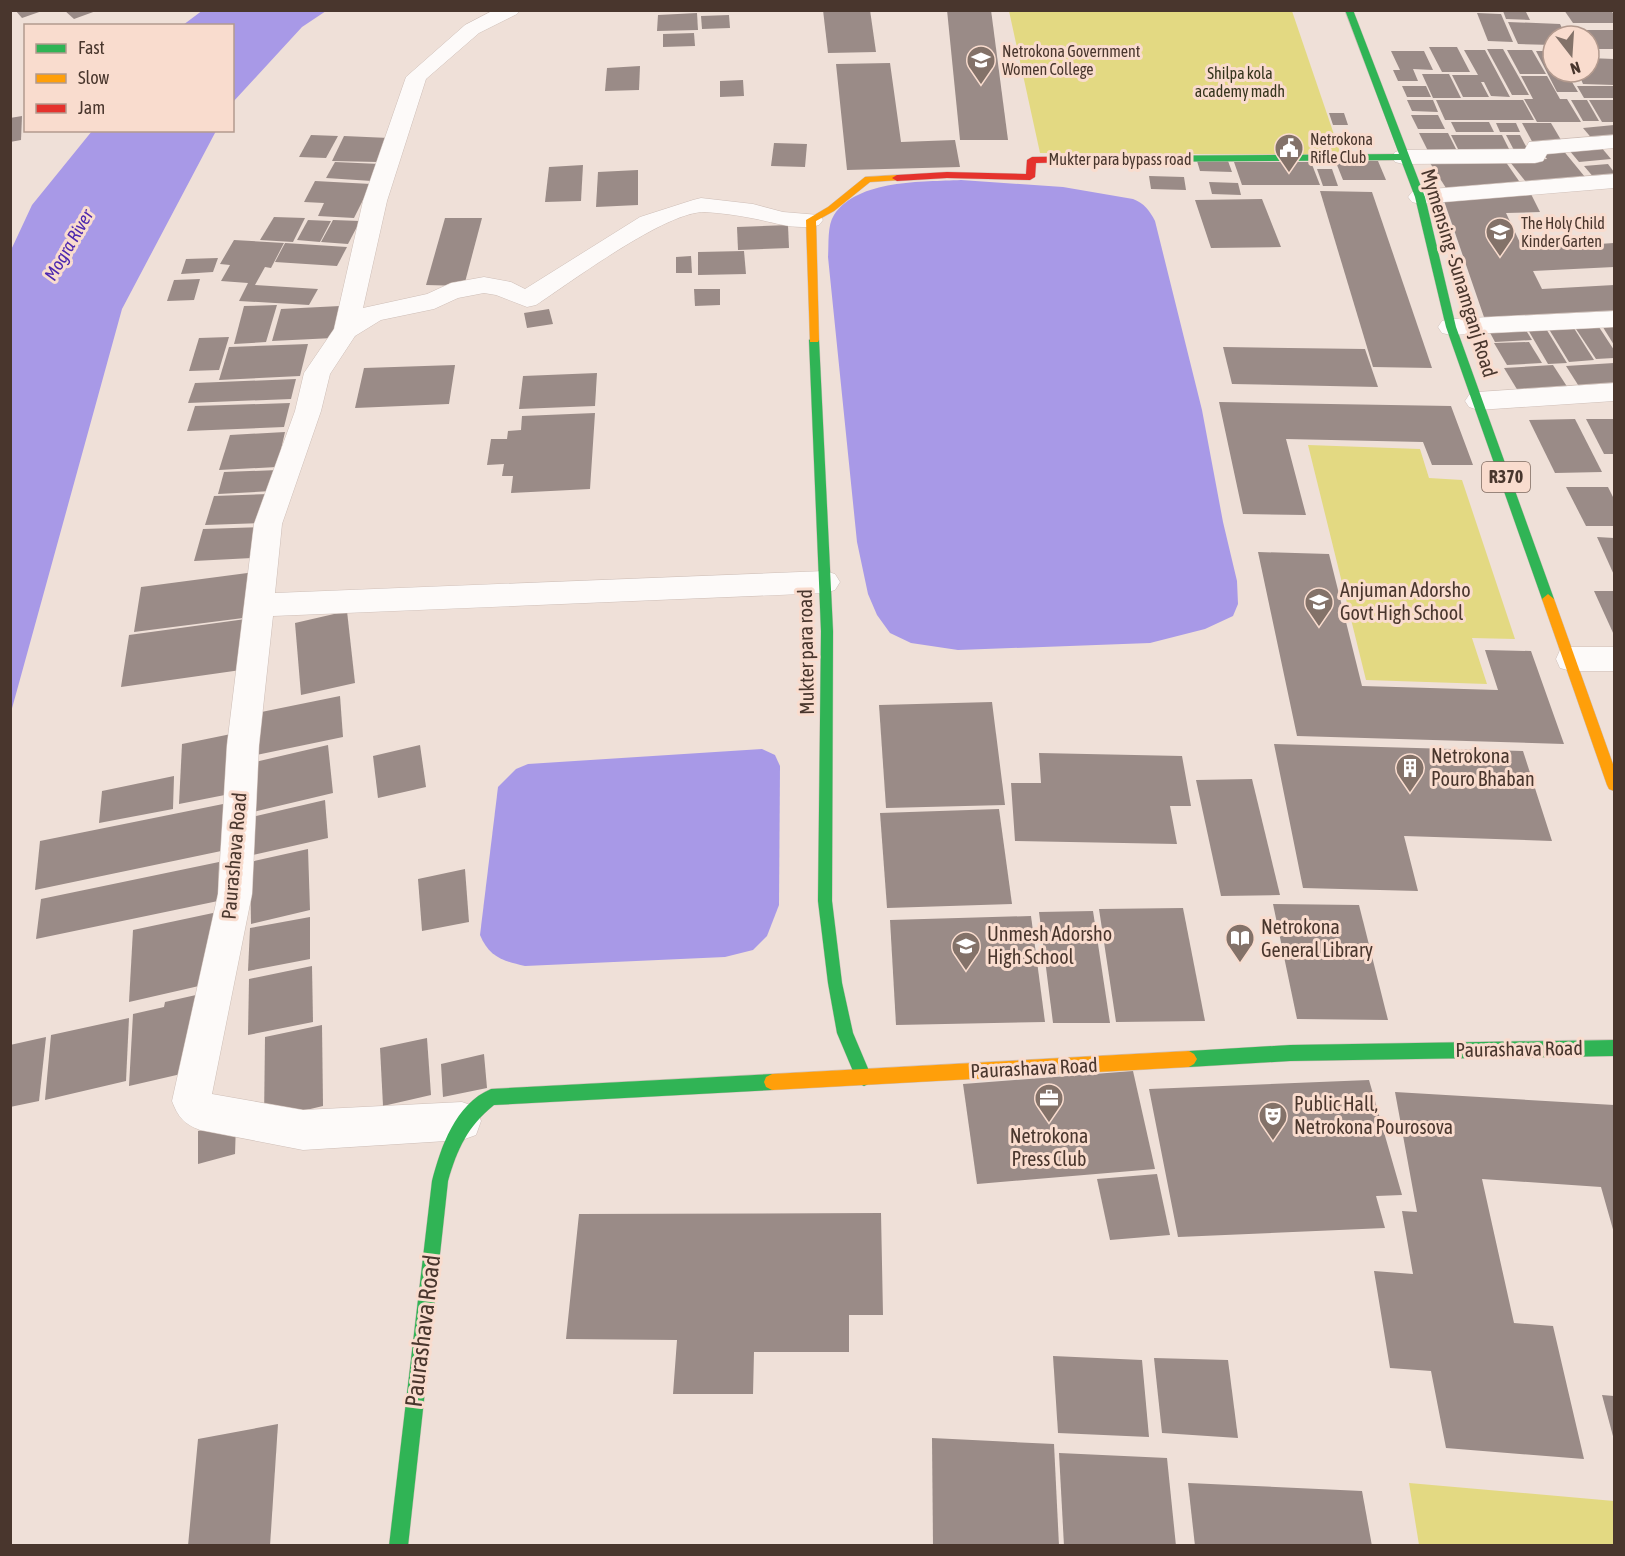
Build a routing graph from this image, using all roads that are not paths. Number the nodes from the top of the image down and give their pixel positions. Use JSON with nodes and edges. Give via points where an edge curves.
{"nodes":[{"id":1,"x":510,"y":10,"type":"edge"},
{"id":2,"x":1349,"y":10,"type":"edge"},
{"id":3,"x":1614,"y":142,"type":"edge"},
{"id":4,"x":1403,"y":157,"type":"junction"},
{"id":5,"x":1614,"y":181,"type":"edge"},
{"id":6,"x":1420,"y":197,"type":"junction"},
{"id":7,"x":811,"y":220,"type":"junction"},
{"id":8,"x":1614,"y":319,"type":"edge"},
{"id":9,"x":1451,"y":327,"type":"junction"},
{"id":10,"x":346,"y":330,"type":"junction"},
{"id":11,"x":1614,"y":392,"type":"edge"},
{"id":12,"x":1478,"y":401,"type":"junction"},
{"id":13,"x":825,"y":582,"type":"junction"},
{"id":14,"x":260,"y":604,"type":"junction"},
{"id":15,"x":1571,"y":659,"type":"junction"},
{"id":16,"x":1614,"y":659,"type":"edge"},
{"id":17,"x":1614,"y":785,"type":"edge"},
{"id":18,"x":1614,"y":1047,"type":"edge"},
{"id":19,"x":864,"y":1078,"type":"junction"},
{"id":20,"x":462,"y":1121,"type":"junction"},
{"id":21,"x":398,"y":1545,"type":"edge"}],
"edges":[{"from":1,"to":10,"type":"street","via":[[472,29],[416,77],[375,201]]},
{"from":2,"to":4,"type":"street","name":"Mymensing -Sunamganj Road","number":"R370"},
{"from":3,"to":4,"type":"street","via":[[1537,147],[1535,156]]},
{"from":4,"to":6,"type":"street","name":"Mymensing -Sunamganj Road","number":"R370"},
{"from":4,"to":7,"type":"street","name":"Mukter para bypass road","via":[[1032,160],[1030,177],[868,179]]},
{"from":5,"to":6,"type":"street"},
{"from":6,"to":9,"type":"street","name":"Mymensing -Sunamganj Road","number":"R370"},
{"from":7,"to":10,"type":"street","via":[[700,205],[648,222],[527,299],[484,285],[451,291],[434,301],[374,313]]},
{"from":7,"to":13,"type":"street","name":"Mukter para road","via":[[815,411]]},
{"from":8,"to":9,"type":"street"},
{"from":9,"to":12,"type":"street","name":"Mymensing -Sunamganj Road","number":"R370"},
{"from":10,"to":14,"type":"street","name":"Paurashava Road","via":[[317,373],[308,411],[268,524]]},
{"from":11,"to":12,"type":"street"},
{"from":12,"to":15,"type":"street","name":"Mymensing -Sunamganj Road","number":"R370"},
{"from":13,"to":14,"type":"street"},
{"from":13,"to":19,"type":"street","name":"Mukter para road","via":[[825,901],[845,1033]]},
{"from":14,"to":20,"type":"street","name":"Paurashava Road","via":[[243,745],[235,894],[191,1101],[200,1111],[303,1130]]},
{"from":15,"to":16,"type":"street"},
{"from":15,"to":17,"type":"street","name":"Mymensing -Sunamganj Road","number":"R370"},
{"from":18,"to":19,"type":"street","name":"Paurashava Road","via":[[1290,1053]]},
{"from":19,"to":20,"type":"street","name":"Paurashava Road","via":[[491,1097]]},
{"from":20,"to":21,"type":"street","name":"Paurashava Road","via":[[453,1134],[440,1181]]}]}
